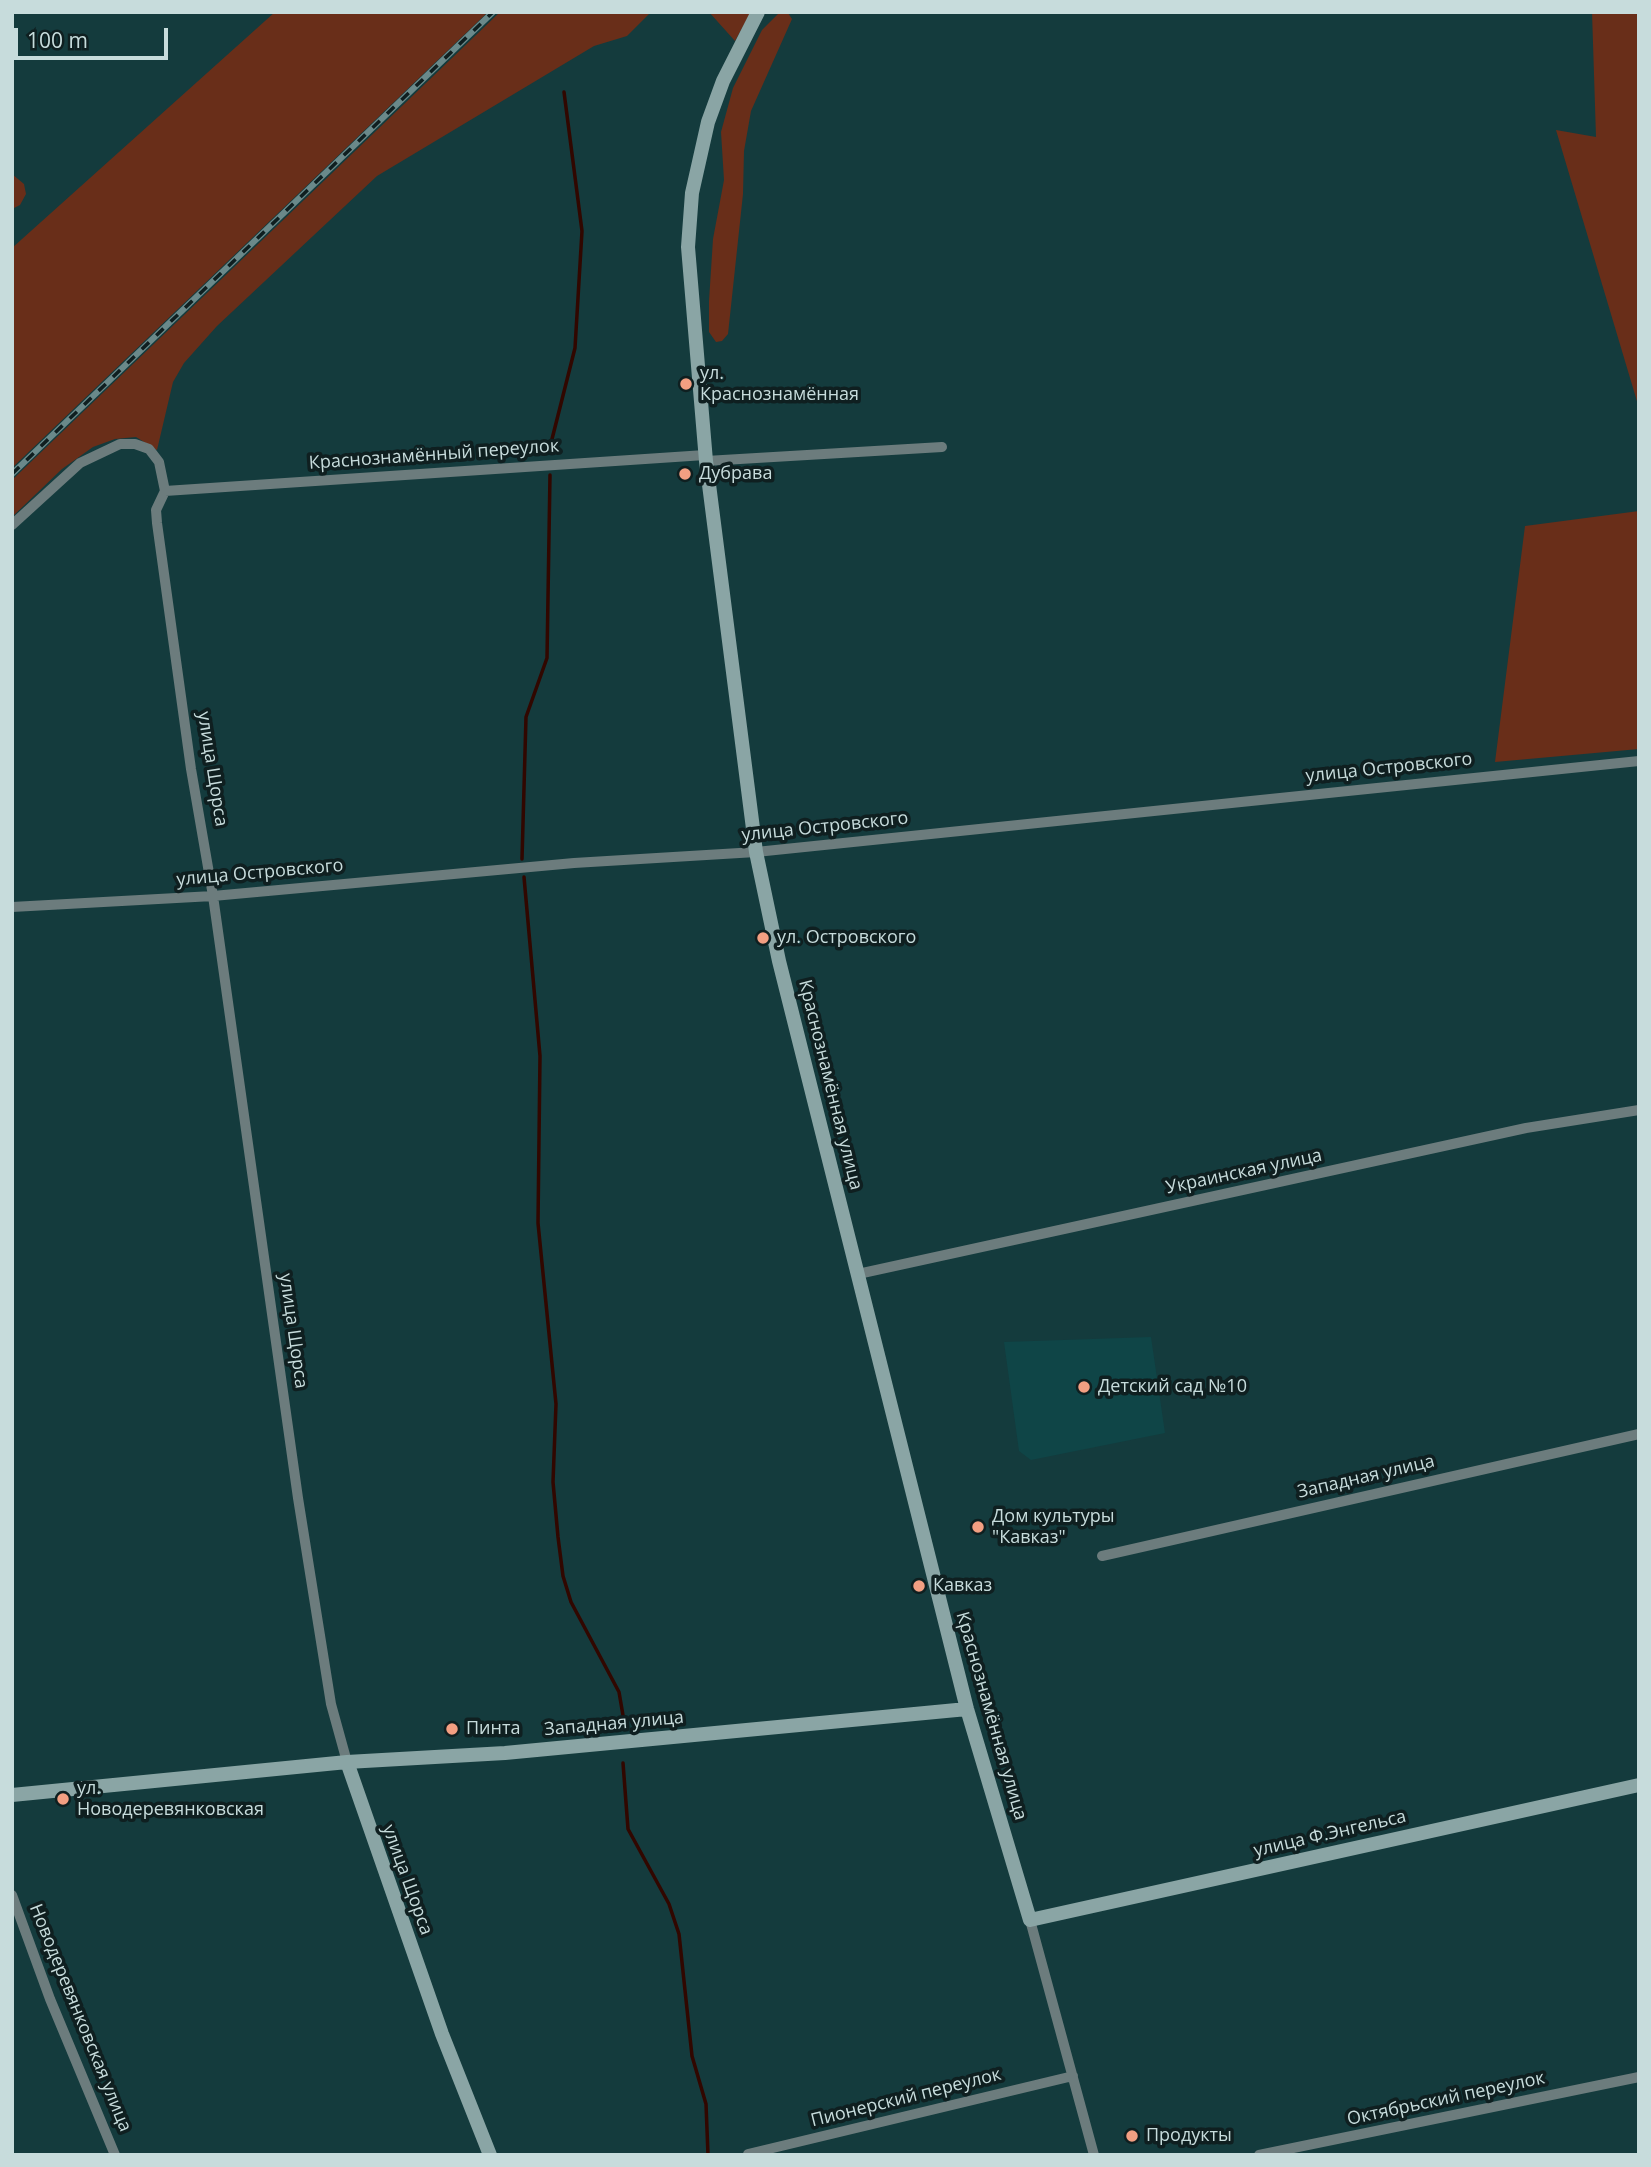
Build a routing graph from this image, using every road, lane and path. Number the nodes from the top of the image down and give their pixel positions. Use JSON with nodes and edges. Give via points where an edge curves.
{"nodes":[{"id":1,"x":758,"y":12,"type":"edge"},
{"id":2,"x":942,"y":447,"type":"dead end"},
{"id":3,"x":706,"y":458,"type":"junction"},
{"id":4,"x":165,"y":491,"type":"junction"},
{"id":5,"x":12,"y":525,"type":"edge"},
{"id":6,"x":1639,"y":761,"type":"edge"},
{"id":7,"x":756,"y":852,"type":"junction"},
{"id":8,"x":213,"y":896,"type":"junction"},
{"id":9,"x":12,"y":907,"type":"edge"},
{"id":10,"x":1639,"y":1110,"type":"edge"},
{"id":11,"x":858,"y":1274,"type":"junction"},
{"id":12,"x":1639,"y":1434,"type":"edge"},
{"id":13,"x":1102,"y":1556,"type":"dead end"},
{"id":14,"x":967,"y":1709,"type":"junction"},
{"id":15,"x":347,"y":1762,"type":"junction"},
{"id":16,"x":1639,"y":1785,"type":"edge"},
{"id":17,"x":12,"y":1795,"type":"edge"},
{"id":18,"x":12,"y":1895,"type":"edge"},
{"id":19,"x":1030,"y":1920,"type":"junction"},
{"id":20,"x":1073,"y":2076,"type":"junction"},
{"id":21,"x":1639,"y":2077,"type":"edge"},
{"id":22,"x":748,"y":2154,"type":"edge"},
{"id":23,"x":115,"y":2155,"type":"edge"},
{"id":24,"x":490,"y":2155,"type":"edge"},
{"id":25,"x":1094,"y":2155,"type":"edge"},
{"id":26,"x":1259,"y":2155,"type":"edge"}],
"edges":[{"from":1,"to":3,"type":"main road","name":"Краснознамённая улица","via":[[708,122],[689,211],[688,271]]},
{"from":2,"to":3,"type":"street","name":"Краснознамённый переулок"},
{"from":3,"to":4,"type":"street","name":"Краснознамённый переулок"},
{"from":3,"to":7,"type":"main road","name":"Краснознамённая улица"},
{"from":4,"to":5,"type":"street","via":[[159,462],[149,449],[120,444],[80,463]]},
{"from":4,"to":8,"type":"street","name":"улица Щорса","via":[[156,510],[157,523]]},
{"from":6,"to":7,"type":"street","name":"улица Островского"},
{"from":7,"to":8,"type":"street","name":"улица Островского","via":[[574,863]]},
{"from":7,"to":11,"type":"main road","name":"Краснознамённая улица"},
{"from":8,"to":9,"type":"street","name":"улица Островского"},
{"from":8,"to":15,"type":"street","name":"улица Щорса","via":[[298,1498],[331,1703]]},
{"from":10,"to":11,"type":"street","name":"Украинская улица","via":[[1527,1128]]},
{"from":11,"to":14,"type":"main road","name":"Краснознамённая улица"},
{"from":12,"to":13,"type":"street","name":"Западная улица"},
{"from":14,"to":15,"type":"main road","name":"Западная улица","via":[[505,1753]]},
{"from":14,"to":19,"type":"main road","name":"Краснознамённая улица"},
{"from":15,"to":17,"type":"main road","name":"Западная улица"},
{"from":15,"to":24,"type":"main road","name":"улица Щорса","via":[[442,2034]]},
{"from":16,"to":19,"type":"main road","name":"улица Ф.Энгельса"},
{"from":18,"to":23,"type":"street","name":"Новодеревянковская улица"},
{"from":19,"to":20,"type":"street","name":"Краснознамённая улица"},
{"from":20,"to":22,"type":"street","name":"Пионерский переулок"},
{"from":20,"to":25,"type":"street","name":"Краснознамённая улица"},
{"from":21,"to":26,"type":"street","name":"Октябрьский переулок"}]}
